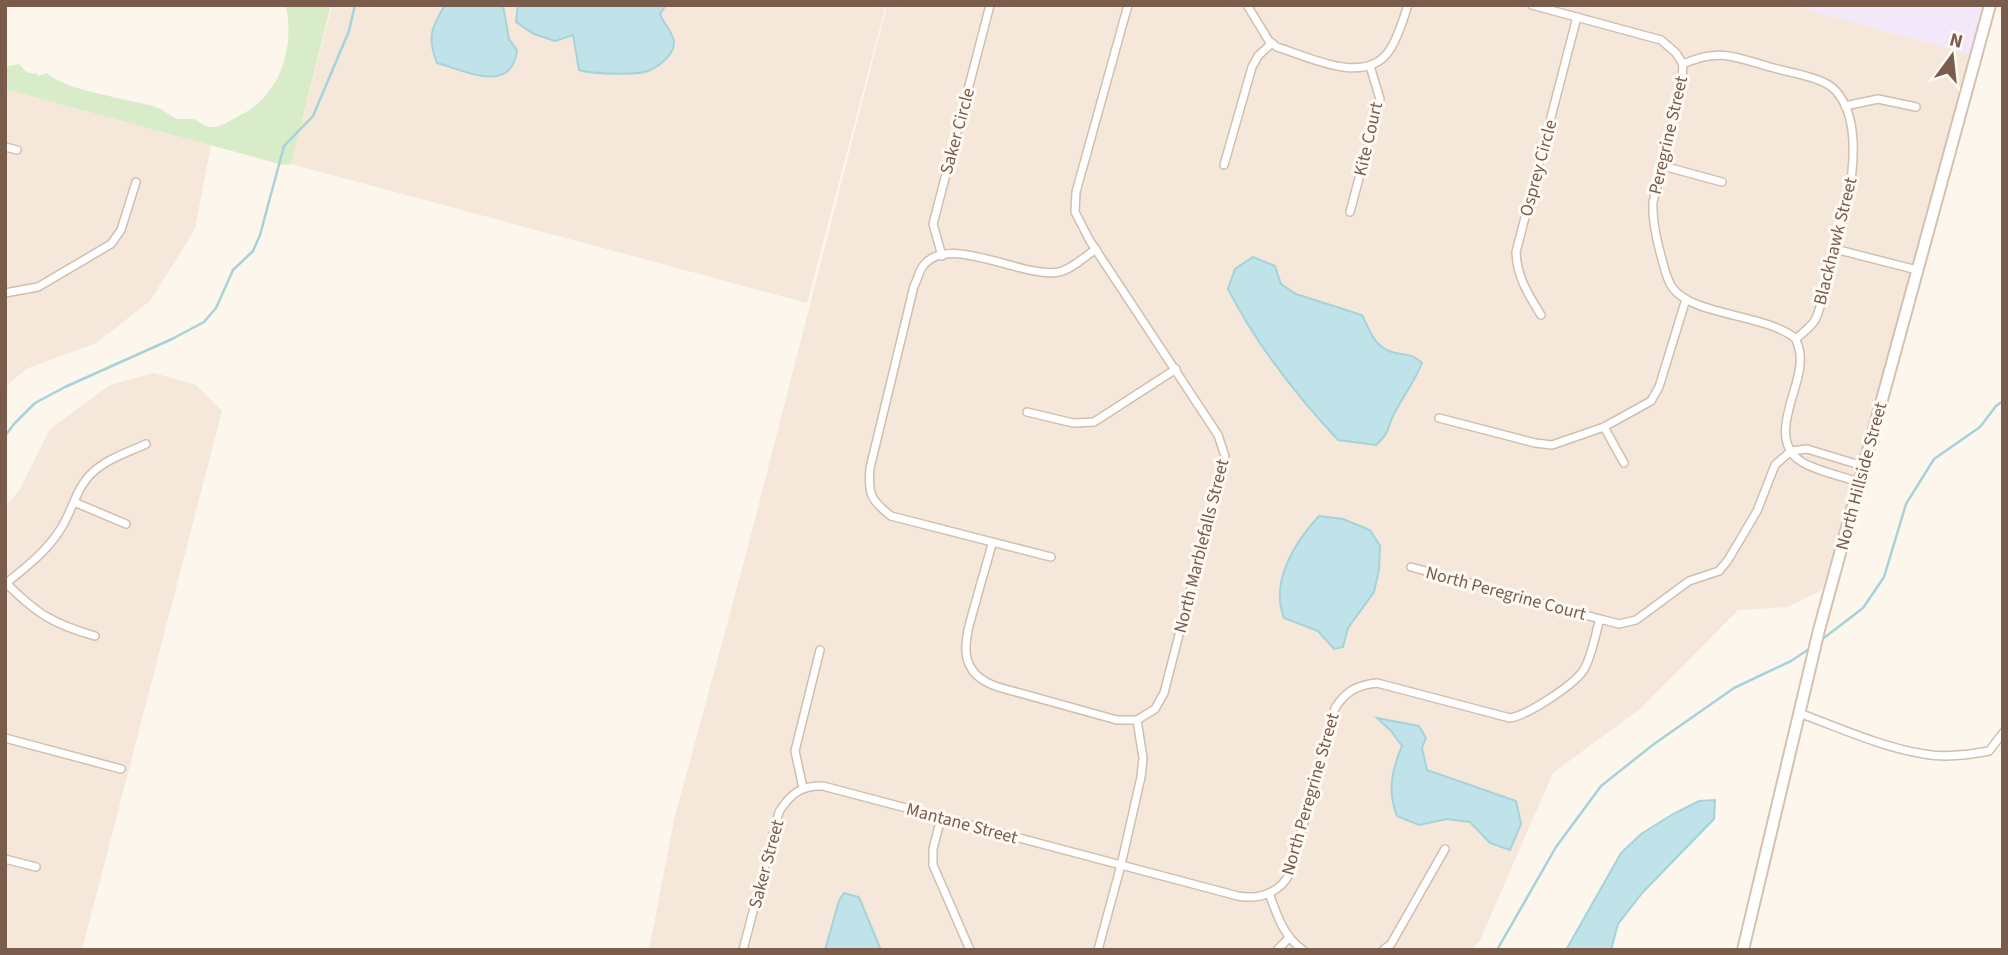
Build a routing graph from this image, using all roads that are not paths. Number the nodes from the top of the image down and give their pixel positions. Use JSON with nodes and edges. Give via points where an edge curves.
{"nodes":[{"id":1,"x":990,"y":5,"type":"edge"},
{"id":2,"x":1128,"y":5,"type":"edge"},
{"id":3,"x":1247,"y":5,"type":"edge"},
{"id":4,"x":1408,"y":5,"type":"edge"},
{"id":5,"x":1532,"y":5,"type":"edge"},
{"id":6,"x":1990,"y":5,"type":"edge"},
{"id":7,"x":1577,"y":17,"type":"junction"},
{"id":8,"x":1272,"y":43,"type":"junction"},
{"id":9,"x":1683,"y":64,"type":"junction"},
{"id":10,"x":1370,"y":66,"type":"junction"},
{"id":11,"x":1845,"y":106,"type":"junction"},
{"id":12,"x":1916,"y":107,"type":"dead end"},
{"id":13,"x":5,"y":147,"type":"edge"},
{"id":14,"x":18,"y":150,"type":"dead end"},
{"id":15,"x":1224,"y":165,"type":"dead end"},
{"id":16,"x":1663,"y":166,"type":"junction"},
{"id":17,"x":1722,"y":182,"type":"dead end"},
{"id":18,"x":136,"y":183,"type":"dead end"},
{"id":19,"x":1350,"y":212,"type":"dead end"},
{"id":20,"x":1096,"y":249,"type":"junction"},
{"id":21,"x":1835,"y":249,"type":"junction"},
{"id":22,"x":942,"y":256,"type":"junction"},
{"id":23,"x":1917,"y":270,"type":"junction"},
{"id":24,"x":5,"y":293,"type":"edge"},
{"id":25,"x":1686,"y":299,"type":"junction"},
{"id":26,"x":1541,"y":315,"type":"dead end"},
{"id":27,"x":1796,"y":339,"type":"junction"},
{"id":28,"x":1176,"y":369,"type":"junction"},
{"id":29,"x":1027,"y":412,"type":"dead end"},
{"id":30,"x":1439,"y":418,"type":"dead end"},
{"id":31,"x":1604,"y":427,"type":"junction"},
{"id":32,"x":146,"y":444,"type":"dead end"},
{"id":33,"x":1791,"y":451,"type":"junction"},
{"id":34,"x":1624,"y":463,"type":"dead end"},
{"id":35,"x":1863,"y":466,"type":"junction"},
{"id":36,"x":1859,"y":482,"type":"junction"},
{"id":37,"x":74,"y":502,"type":"junction"},
{"id":38,"x":127,"y":524,"type":"dead end"},
{"id":39,"x":992,"y":544,"type":"junction"},
{"id":40,"x":1051,"y":557,"type":"dead end"},
{"id":41,"x":1411,"y":567,"type":"dead end"},
{"id":42,"x":6,"y":584,"type":"edge"},
{"id":43,"x":1600,"y":619,"type":"junction"},
{"id":44,"x":94,"y":636,"type":"dead end"},
{"id":45,"x":820,"y":650,"type":"dead end"},
{"id":46,"x":1799,"y":713,"type":"junction"},
{"id":47,"x":1138,"y":720,"type":"junction"},
{"id":48,"x":2003,"y":733,"type":"edge"},
{"id":49,"x":5,"y":738,"type":"edge"},
{"id":50,"x":121,"y":769,"type":"dead end"},
{"id":51,"x":803,"y":788,"type":"junction"},
{"id":52,"x":941,"y":818,"type":"junction"},
{"id":53,"x":1445,"y":849,"type":"dead end"},
{"id":54,"x":5,"y":859,"type":"edge"},
{"id":55,"x":1121,"y":865,"type":"junction"},
{"id":56,"x":37,"y":867,"type":"dead end"},
{"id":57,"x":1269,"y":893,"type":"junction"},
{"id":58,"x":1289,"y":938,"type":"junction"},
{"id":59,"x":743,"y":950,"type":"edge"},
{"id":60,"x":970,"y":950,"type":"edge"},
{"id":61,"x":1098,"y":950,"type":"edge"},
{"id":62,"x":1277,"y":950,"type":"edge"},
{"id":63,"x":1303,"y":950,"type":"edge"},
{"id":64,"x":1383,"y":950,"type":"edge"},
{"id":65,"x":1743,"y":950,"type":"edge"}],
"edges":[{"from":1,"to":22,"type":"street","name":"Saker Circle","via":[[933,224]]},
{"from":2,"to":20,"type":"street","name":"North Marblefalls Street","via":[[1076,192],[1075,212]]},
{"from":3,"to":8,"type":"street"},
{"from":4,"to":10,"type":"street","via":[[1390,50]]},
{"from":5,"to":7,"type":"street"},
{"from":6,"to":23,"type":"main road","name":"North Hillside Street"},
{"from":7,"to":9,"type":"street","via":[[1661,40]]},
{"from":7,"to":26,"type":"street","name":"Osprey Circle","via":[[1516,252],[1522,284]]},
{"from":8,"to":10,"type":"street","via":[[1341,66]]},
{"from":8,"to":15,"type":"street","via":[[1252,67]]},
{"from":9,"to":11,"type":"street","via":[[1712,54],[1741,59],[1829,84]]},
{"from":9,"to":16,"type":"street","name":"Peregrine Street"},
{"from":10,"to":19,"type":"street","name":"Kite Court","via":[[1380,99]]},
{"from":11,"to":12,"type":"street","via":[[1878,99]]},
{"from":11,"to":21,"type":"street","name":"Blackhawk Street","via":[[1854,162]]},
{"from":13,"to":14,"type":"street"},
{"from":16,"to":17,"type":"street"},
{"from":16,"to":25,"type":"street","name":"Peregrine Street","via":[[1653,202],[1654,225],[1672,287]]},
{"from":18,"to":24,"type":"street","via":[[121,230],[111,244],[38,288]]},
{"from":20,"to":22,"type":"street","via":[[1069,268],[1048,273],[957,253]]},
{"from":20,"to":28,"type":"street","name":"North Marblefalls Street"},
{"from":21,"to":23,"type":"street"},
{"from":21,"to":27,"type":"street","name":"Blackhawk Street","via":[[1814,321]]},
{"from":22,"to":39,"type":"street","via":[[923,266],[914,286],[869,488],[876,504],[891,516]]},
{"from":23,"to":35,"type":"main road","name":"North Hillside Street"},
{"from":25,"to":27,"type":"street","via":[[1779,329]]},
{"from":25,"to":31,"type":"street","via":[[1651,401]]},
{"from":27,"to":33,"type":"street","via":[[1801,356],[1786,426]]},
{"from":28,"to":29,"type":"street","via":[[1094,422],[1073,424]]},
{"from":28,"to":47,"type":"street","name":"North Marblefalls Street","via":[[1221,442],[1224,463],[1164,693],[1155,709]]},
{"from":30,"to":31,"type":"street","via":[[1552,445]]},
{"from":31,"to":34,"type":"street"},
{"from":32,"to":37,"type":"street","via":[[91,474]]},
{"from":33,"to":35,"type":"street","via":[[1807,449]]},
{"from":33,"to":36,"type":"street","via":[[1802,462]]},
{"from":33,"to":43,"type":"street","via":[[1775,465],[1757,511],[1718,571],[1689,582],[1636,620],[1619,624]]},
{"from":35,"to":36,"type":"main road","name":"North Hillside Street"},
{"from":36,"to":46,"type":"main road","name":"North Hillside Street"},
{"from":37,"to":38,"type":"street"},
{"from":37,"to":42,"type":"street","via":[[48,547]]},
{"from":39,"to":40,"type":"street"},
{"from":39,"to":47,"type":"street","via":[[966,641],[967,659],[975,674],[998,687],[1117,720]]},
{"from":41,"to":43,"type":"street","name":"North Peregrine Court"},
{"from":42,"to":44,"type":"street","via":[[47,619]]},
{"from":43,"to":57,"type":"street","name":"North Peregrine Street","via":[[1583,671],[1521,716],[1510,718],[1377,683],[1348,692],[1335,708],[1290,873],[1285,883]]},
{"from":45,"to":51,"type":"street","via":[[795,751]]},
{"from":46,"to":48,"type":"street","via":[[1873,741],[1924,754],[1963,756],[1989,751]]},
{"from":46,"to":65,"type":"main road","name":"North Hillside Street"},
{"from":47,"to":55,"type":"street","via":[[1142,770]]},
{"from":49,"to":50,"type":"street"},
{"from":51,"to":52,"type":"street","name":"Mantane Street","via":[[824,786]]},
{"from":51,"to":59,"type":"street","name":"Saker Street","via":[[788,797],[779,812]]},
{"from":52,"to":55,"type":"street","name":"Mantane Street"},
{"from":52,"to":60,"type":"street","via":[[933,864]]},
{"from":53,"to":64,"type":"street","via":[[1391,944]]},
{"from":54,"to":56,"type":"street"},
{"from":55,"to":57,"type":"street","name":"Mantane Street","via":[[1238,896]]},
{"from":55,"to":61,"type":"street"},
{"from":57,"to":58,"type":"street"},
{"from":58,"to":62,"type":"street"},
{"from":58,"to":63,"type":"street"}]}
